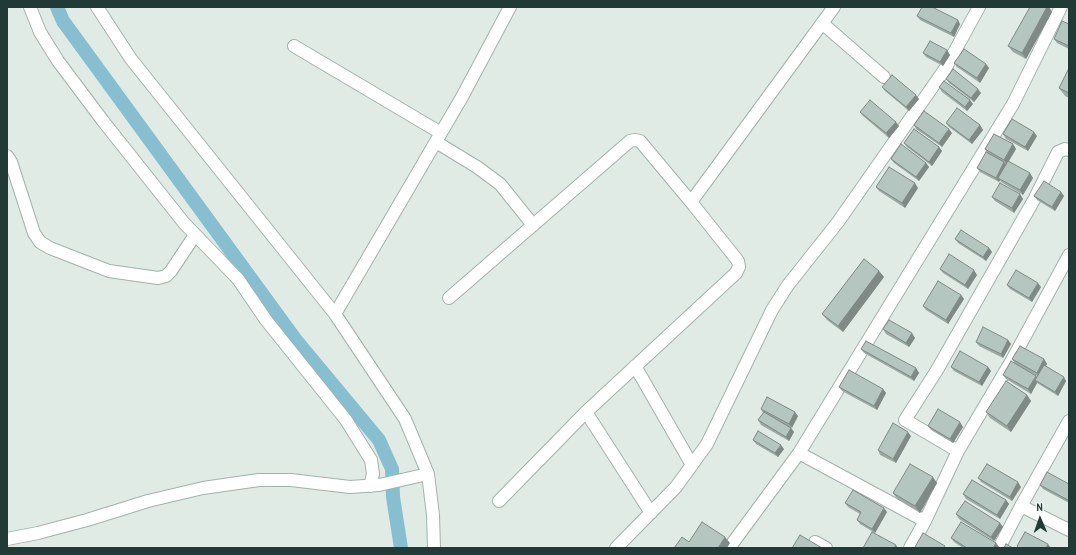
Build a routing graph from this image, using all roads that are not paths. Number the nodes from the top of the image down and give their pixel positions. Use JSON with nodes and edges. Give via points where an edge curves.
{"nodes":[{"id":1,"x":30,"y":7,"type":"edge"},
{"id":2,"x":98,"y":7,"type":"edge"},
{"id":3,"x":510,"y":7,"type":"edge"},
{"id":4,"x":834,"y":7,"type":"edge"},
{"id":5,"x":979,"y":7,"type":"edge"},
{"id":6,"x":1061,"y":7,"type":"edge"},
{"id":7,"x":822,"y":23,"type":"junction"},
{"id":8,"x":294,"y":46,"type":"dead end"},
{"id":9,"x":884,"y":77,"type":"dead end"},
{"id":10,"x":438,"y":138,"type":"junction"},
{"id":11,"x":1069,"y":150,"type":"edge"},
{"id":12,"x":7,"y":156,"type":"edge"},
{"id":13,"x":691,"y":202,"type":"junction"},
{"id":14,"x":533,"y":225,"type":"junction"},
{"id":15,"x":195,"y":235,"type":"junction"},
{"id":16,"x":1069,"y":255,"type":"edge"},
{"id":17,"x":449,"y":298,"type":"dead end"},
{"id":18,"x":335,"y":314,"type":"junction"},
{"id":19,"x":635,"y":366,"type":"junction"},
{"id":20,"x":586,"y":412,"type":"junction"},
{"id":21,"x":1069,"y":421,"type":"edge"},
{"id":22,"x":958,"y":451,"type":"junction"},
{"id":23,"x":799,"y":453,"type":"junction"},
{"id":24,"x":692,"y":465,"type":"junction"},
{"id":25,"x":422,"y":476,"type":"junction"},
{"id":26,"x":375,"y":485,"type":"junction"},
{"id":27,"x":499,"y":501,"type":"dead end"},
{"id":28,"x":1021,"y":506,"type":"junction"},
{"id":29,"x":651,"y":512,"type":"junction"},
{"id":30,"x":925,"y":522,"type":"junction"},
{"id":31,"x":1069,"y":530,"type":"edge"},
{"id":32,"x":7,"y":539,"type":"edge"},
{"id":33,"x":434,"y":548,"type":"edge"},
{"id":34,"x":616,"y":548,"type":"edge"},
{"id":35,"x":729,"y":548,"type":"edge"},
{"id":36,"x":910,"y":548,"type":"edge"},
{"id":37,"x":999,"y":548,"type":"edge"}],
"edges":[{"from":1,"to":15,"type":"street","via":[[40,32],[58,61],[103,122]]},
{"from":2,"to":18,"type":"street","via":[[131,59]]},
{"from":3,"to":10,"type":"street"},
{"from":4,"to":7,"type":"street"},
{"from":5,"to":24,"type":"street","via":[[946,69],[772,310],[707,444]]},
{"from":6,"to":23,"type":"street","via":[[1013,104]]},
{"from":7,"to":9,"type":"street"},
{"from":7,"to":13,"type":"street"},
{"from":8,"to":10,"type":"street"},
{"from":10,"to":14,"type":"street","via":[[500,184]]},
{"from":10,"to":18,"type":"street"},
{"from":11,"to":22,"type":"street","via":[[1058,152],[1035,198],[937,370],[905,420]]},
{"from":12,"to":15,"type":"street","via":[[34,233],[40,242],[50,248],[109,271],[158,278],[166,276],[171,271]]},
{"from":13,"to":14,"type":"street","via":[[640,141],[635,140],[630,141]]},
{"from":13,"to":19,"type":"street","via":[[738,261],[739,267],[736,273]]},
{"from":14,"to":17,"type":"street"},
{"from":15,"to":26,"type":"street","via":[[238,279],[266,320],[346,420],[371,460]]},
{"from":16,"to":22,"type":"street","via":[[1012,360]]},
{"from":18,"to":25,"type":"street","via":[[405,420]]},
{"from":19,"to":20,"type":"street"},
{"from":19,"to":24,"type":"street"},
{"from":20,"to":27,"type":"street"},
{"from":20,"to":29,"type":"street"},
{"from":21,"to":28,"type":"street"},
{"from":22,"to":30,"type":"street"},
{"from":23,"to":30,"type":"street"},
{"from":23,"to":35,"type":"street"},
{"from":24,"to":29,"type":"street","via":[[676,487]]},
{"from":25,"to":26,"type":"street"},
{"from":25,"to":33,"type":"street","via":[[433,515]]},
{"from":26,"to":32,"type":"street","via":[[350,487],[291,480],[259,480],[203,488]]},
{"from":28,"to":31,"type":"street"},
{"from":28,"to":37,"type":"street"},
{"from":29,"to":34,"type":"street"},
{"from":30,"to":36,"type":"street"}]}
